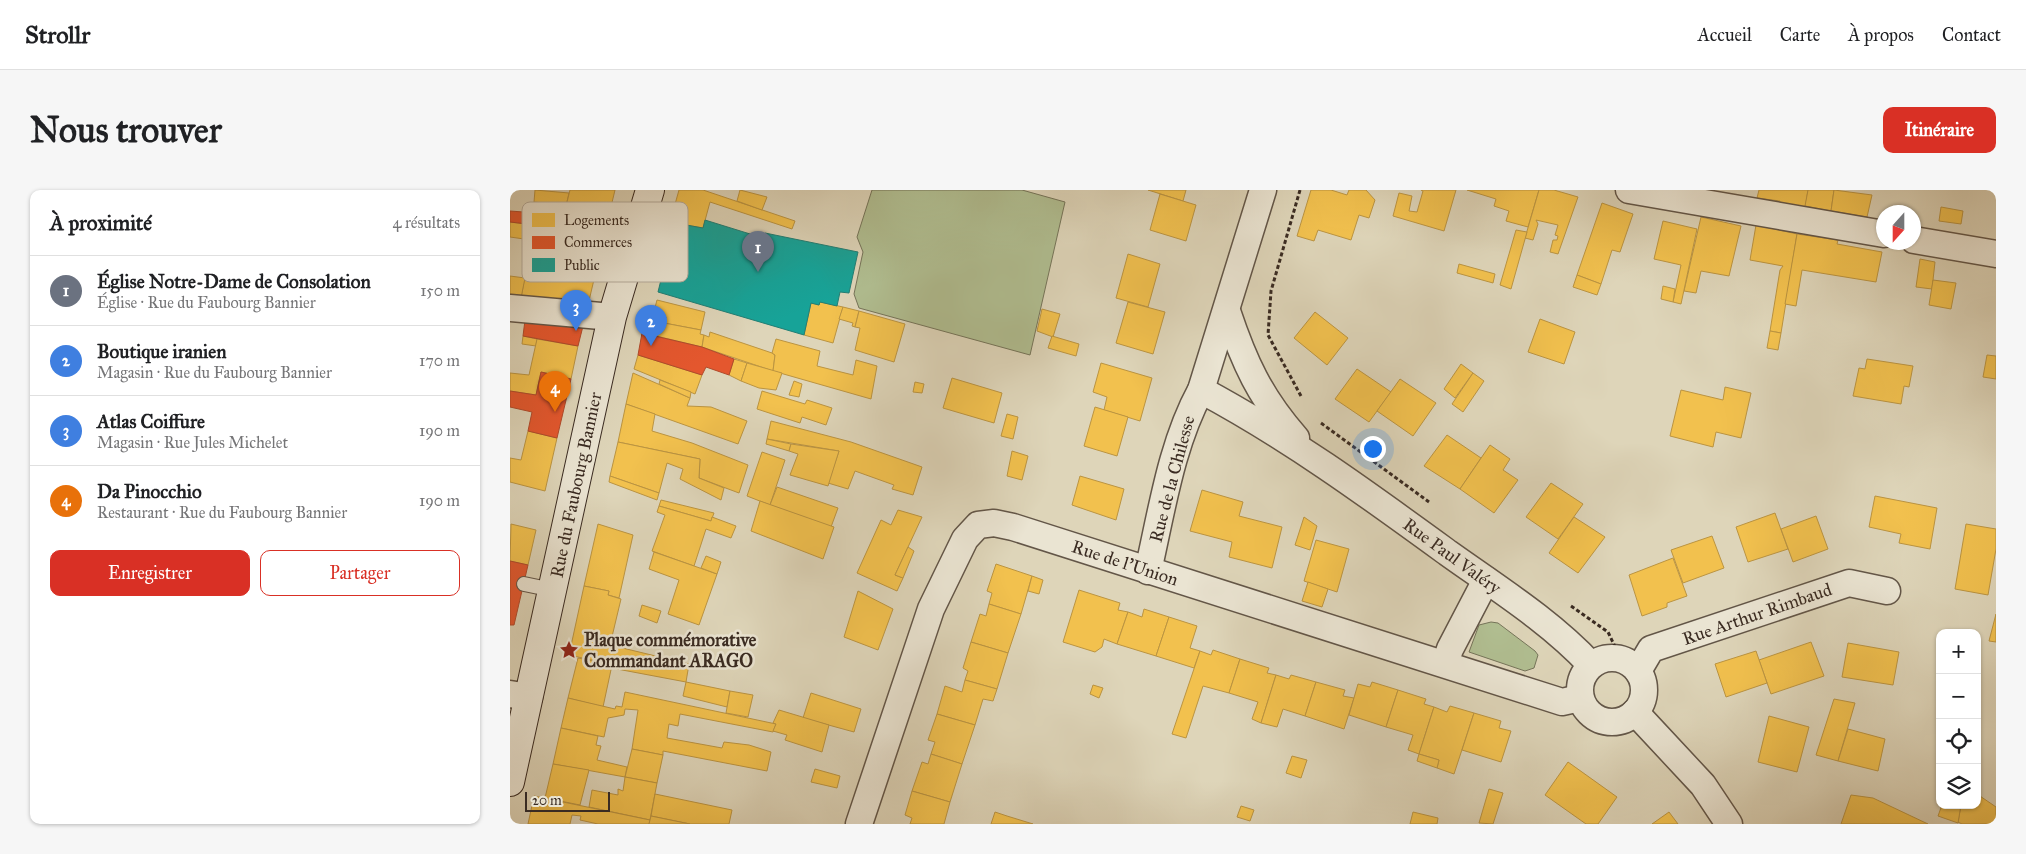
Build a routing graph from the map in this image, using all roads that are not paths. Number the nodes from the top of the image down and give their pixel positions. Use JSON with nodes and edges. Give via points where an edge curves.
{"nodes":[{"id":1,"x":650,"y":190,"type":"edge"},
{"id":2,"x":1263,"y":190,"type":"edge"},
{"id":3,"x":1629,"y":190,"type":"edge"},
{"id":4,"x":646,"y":202,"type":"edge"},
{"id":5,"x":1876,"y":233,"type":"edge"},
{"id":6,"x":1921,"y":241,"type":"edge"},
{"id":7,"x":1996,"y":254,"type":"edge"},
{"id":8,"x":622,"y":282,"type":"edge"},
{"id":9,"x":510,"y":308,"type":"edge"},
{"id":10,"x":1227,"y":311,"type":"junction"},
{"id":11,"x":612,"y":317,"type":"junction"},
{"id":12,"x":1200,"y":390,"type":"junction"},
{"id":13,"x":1307,"y":452,"type":"junction"},
{"id":14,"x":1148,"y":571,"type":"junction"},
{"id":15,"x":1486,"y":580,"type":"junction"},
{"id":16,"x":524,"y":584,"type":"dead end"},
{"id":17,"x":553,"y":590,"type":"junction"},
{"id":18,"x":1888,"y":591,"type":"dead end"},
{"id":19,"x":1445,"y":664,"type":"junction"},
{"id":20,"x":1592,"y":665,"type":"junction"},
{"id":21,"x":1628,"y":665,"type":"junction"},
{"id":22,"x":519,"y":696,"type":"edge"},
{"id":23,"x":1580,"y":698,"type":"junction"},
{"id":24,"x":1635,"y":712,"type":"junction"},
{"id":25,"x":510,"y":782,"type":"edge"},
{"id":26,"x":859,"y":824,"type":"edge"},
{"id":27,"x":1730,"y":824,"type":"edge"}],
"edges":[{"from":1,"to":4,"type":"main road","name":"Rue du Faubourg Bannier"},
{"from":2,"to":10,"type":"street"},
{"from":3,"to":5,"type":"street"},
{"from":6,"to":7,"type":"street"},
{"from":8,"to":11,"type":"main road","name":"Rue du Faubourg Bannier"},
{"from":9,"to":11,"type":"street"},
{"from":10,"to":12,"type":"street"},
{"from":10,"to":13,"type":"street","name":"Rue Paul Valéry","via":[[1242,357],[1259,388]]},
{"from":11,"to":17,"type":"main road","name":"Rue du Faubourg Bannier"},
{"from":12,"to":13,"type":"street","name":"Rue Paul Valéry"},
{"from":12,"to":14,"type":"street","name":"Rue de la Chilesse","via":[[1179,438]]},
{"from":13,"to":15,"type":"street","name":"Rue Paul Valéry"},
{"from":14,"to":19,"type":"street","name":"Rue de l'Union"},
{"from":14,"to":26,"type":"street","name":"Rue de l'Union","via":[[1013,527],[994,523],[978,525],[965,539],[931,609]]},
{"from":15,"to":19,"type":"street","via":[[1450,648]]},
{"from":15,"to":20,"type":"street","name":"Rue Paul Valéry","via":[[1573,645]]},
{"from":16,"to":17,"type":"lane"},
{"from":17,"to":22,"type":"main road","name":"Rue du Faubourg Bannier"},
{"from":18,"to":21,"type":"street","name":"Rue Arthur Rimbaud","via":[[1849,583],[1651,649]]},
{"from":19,"to":23,"type":"street","name":"Rue de l'Union","via":[[1562,702]]},
{"from":20,"to":21,"type":"street","via":[[1609,658]]},
{"from":20,"to":23,"type":"street","via":[[1581,679]]},
{"from":21,"to":24,"type":"street","via":[[1642,678],[1643,696]]},
{"from":22,"to":25,"type":"main road","name":"Rue du Faubourg Bannier"},
{"from":23,"to":24,"type":"street","via":[[1590,713],[1608,721],[1622,720]]},
{"from":24,"to":27,"type":"street","via":[[1703,785]]}]}
